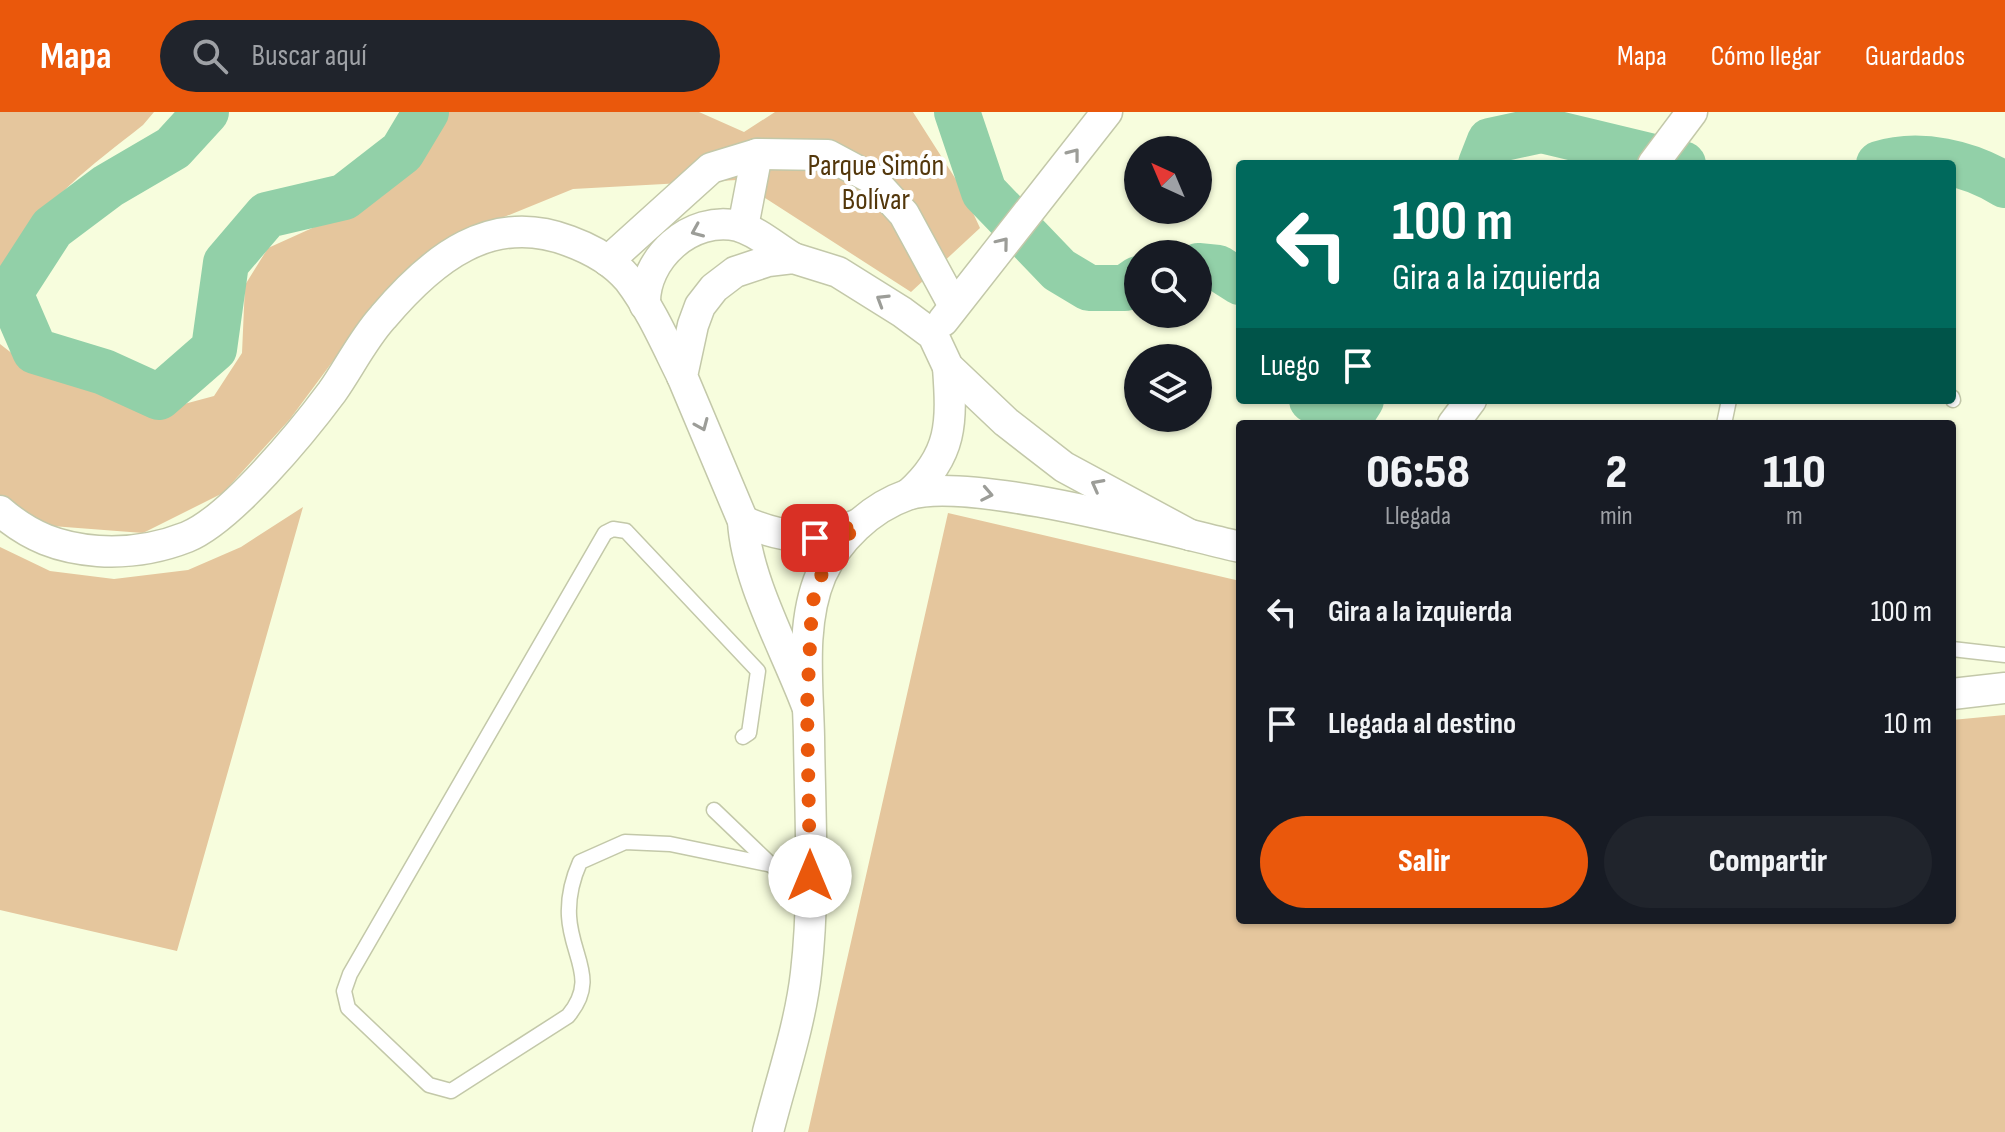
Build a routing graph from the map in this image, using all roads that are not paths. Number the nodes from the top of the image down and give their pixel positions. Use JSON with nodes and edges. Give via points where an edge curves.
{"nodes":[{"id":1,"x":1107,"y":112,"type":"edge"},
{"id":2,"x":1686,"y":119,"type":"edge"},
{"id":3,"x":757,"y":154,"type":"junction"},
{"id":4,"x":1656,"y":160,"type":"edge"},
{"id":5,"x":743,"y":227,"type":"junction"},
{"id":6,"x":793,"y":258,"type":"junction"},
{"id":7,"x":608,"y":261,"type":"junction"},
{"id":8,"x":959,"y":299,"type":"junction"},
{"id":9,"x":645,"y":305,"type":"junction"},
{"id":10,"x":933,"y":335,"type":"junction"},
{"id":11,"x":948,"y":367,"type":"junction"},
{"id":12,"x":682,"y":376,"type":"junction"},
{"id":13,"x":909,"y":494,"type":"junction"},
{"id":14,"x":0,"y":511,"type":"edge"},
{"id":15,"x":743,"y":521,"type":"junction"},
{"id":16,"x":858,"y":524,"type":"junction"},
{"id":17,"x":1190,"y":535,"type":"junction"},
{"id":18,"x":1236,"y":546,"type":"edge"},
{"id":19,"x":1956,"y":649,"type":"edge"},
{"id":20,"x":2005,"y":655,"type":"edge"},
{"id":21,"x":2005,"y":688,"type":"edge"},
{"id":22,"x":1956,"y":694,"type":"edge"},
{"id":23,"x":807,"y":706,"type":"junction"},
{"id":24,"x":743,"y":737,"type":"dead end"},
{"id":25,"x":714,"y":810,"type":"dead end"},
{"id":26,"x":772,"y":865,"type":"junction"},
{"id":27,"x":810,"y":902,"type":"junction"},
{"id":28,"x":768,"y":1132,"type":"edge"}],
"edges":[{"from":8,"to":1,"type":"street","one_way":true},
{"from":2,"to":4,"type":"street"},
{"from":3,"to":5,"type":"street"},
{"from":3,"to":7,"type":"street","via":[[711,168]]},
{"from":3,"to":8,"type":"street","via":[[828,155],[871,178],[904,214]]},
{"from":5,"to":6,"type":"street"},
{"from":5,"to":9,"type":"street","one_way":true,"via":[[706,226],[670,248],[650,270]]},
{"from":10,"to":6,"type":"street","one_way":true,"via":[[838,272]]},
{"from":6,"to":12,"type":"street","via":[[735,272],[714,288],[697,315]]},
{"from":7,"to":9,"type":"street"},
{"from":7,"to":14,"type":"street","via":[[548,233],[520,229],[492,233],[454,250],[382,318],[330,394],[253,487],[189,536],[126,553],[65,548],[22,530]]},
{"from":8,"to":10,"type":"street"},
{"from":9,"to":12,"type":"street"},
{"from":10,"to":11,"type":"street"},
{"from":11,"to":13,"type":"street","via":[[952,421],[932,473]]},
{"from":17,"to":11,"type":"street","one_way":true,"via":[[1064,467]]},
{"from":12,"to":15,"type":"street","one_way":true},
{"from":13,"to":16,"type":"street"},
{"from":13,"to":17,"type":"street","one_way":true,"via":[[973,491]]},
{"from":15,"to":16,"type":"street","via":[[763,530],[815,538]]},
{"from":15,"to":23,"type":"street","via":[[764,598]]},
{"from":16,"to":23,"type":"street","via":[[836,548],[812,604]]},
{"from":17,"to":18,"type":"street"},
{"from":19,"to":20,"type":"lane"},
{"from":21,"to":22,"type":"street"},
{"from":23,"to":27,"type":"street"},
{"from":24,"to":26,"type":"lane","via":[[749,733],[758,671],[626,531],[605,533],[350,974],[344,991],[348,1008],[429,1085],[451,1091],[568,1016],[580,1002],[585,984],[569,918],[571,883],[580,862],[625,842],[670,844]]},
{"from":25,"to":26,"type":"lane"},
{"from":26,"to":27,"type":"lane"},
{"from":27,"to":28,"type":"street","via":[[805,975]]}]}
